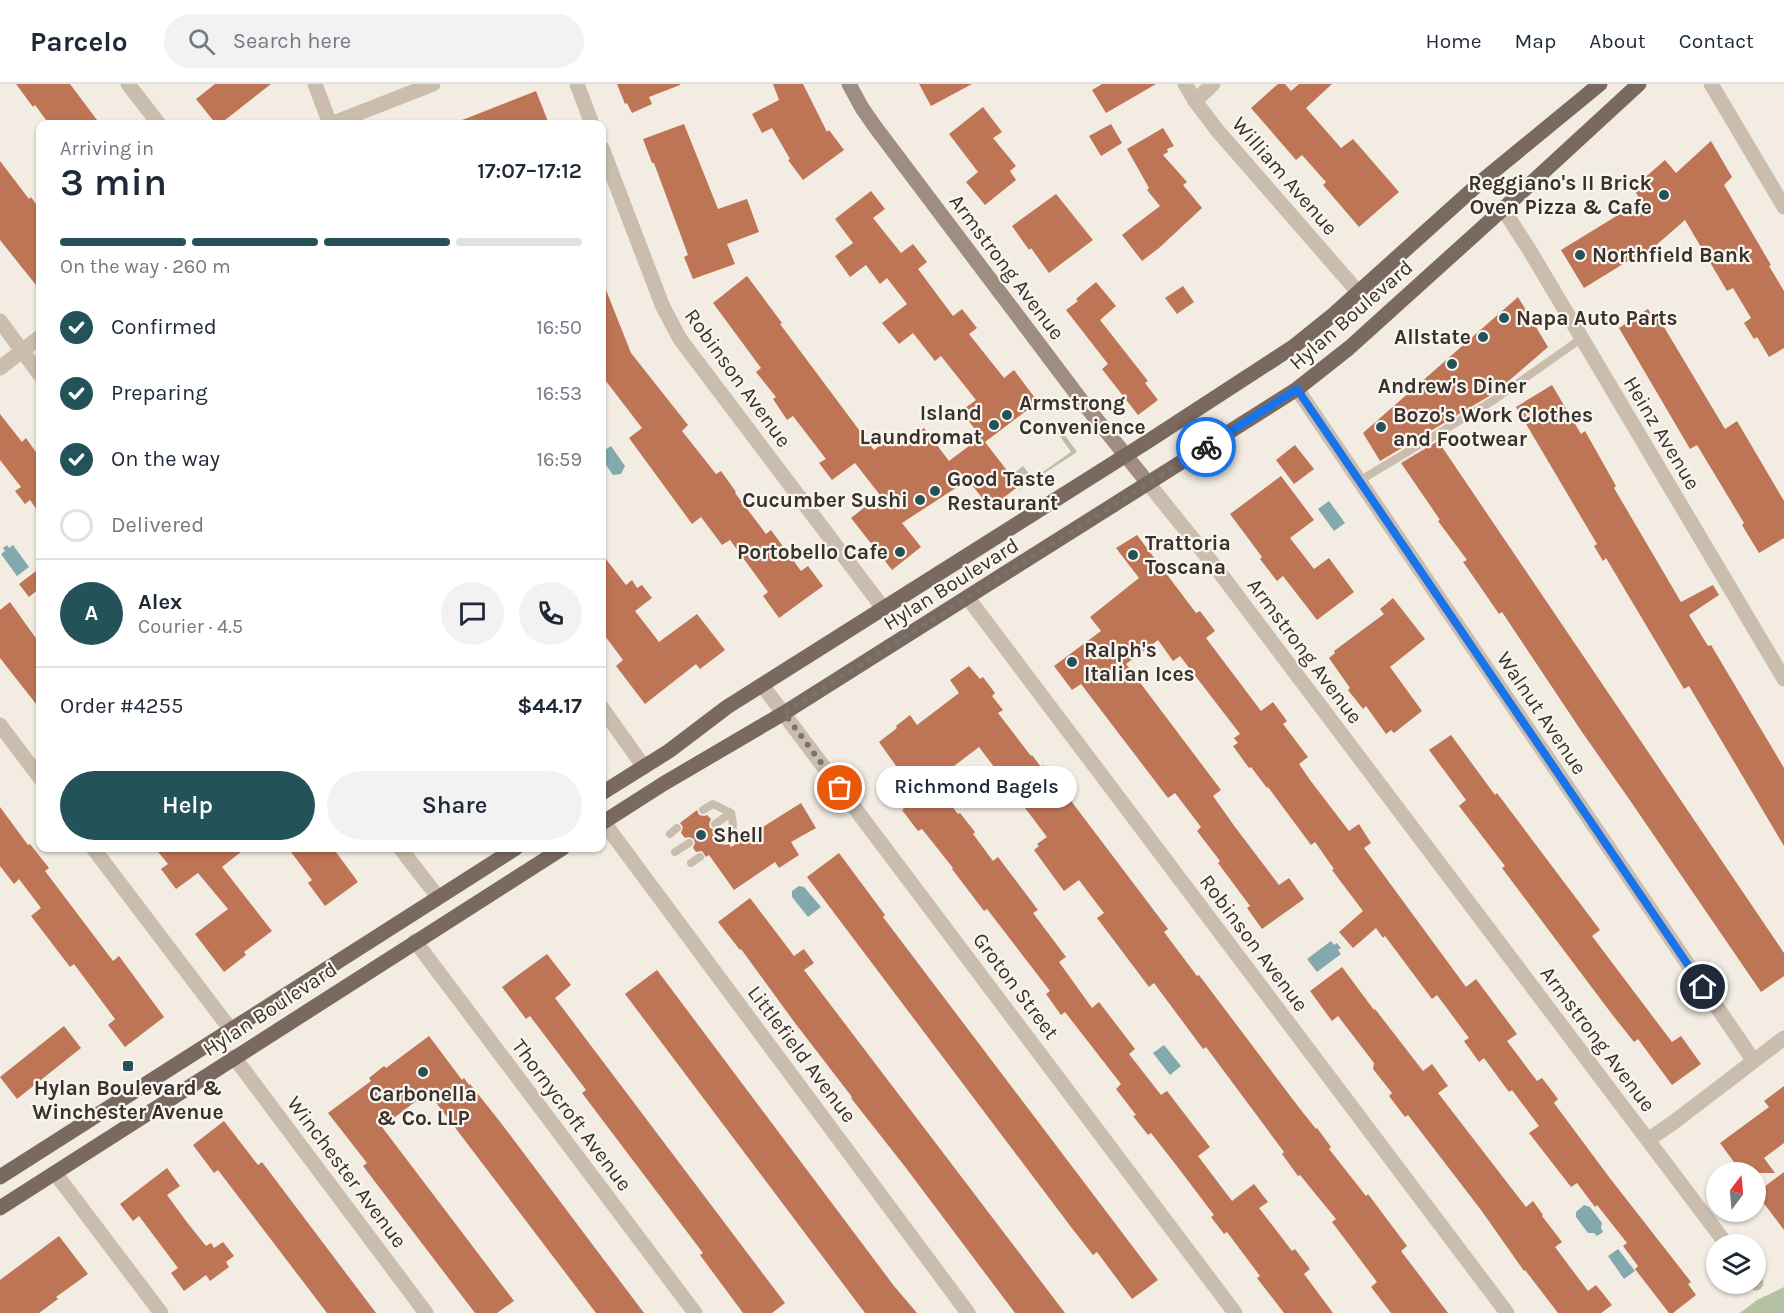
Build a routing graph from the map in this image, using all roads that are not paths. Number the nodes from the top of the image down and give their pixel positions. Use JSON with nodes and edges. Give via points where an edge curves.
{"nodes":[{"id":1,"x":129,"y":84,"type":"edge"},
{"id":2,"x":315,"y":84,"type":"edge"},
{"id":3,"x":433,"y":84,"type":"edge"},
{"id":4,"x":577,"y":84,"type":"edge"},
{"id":5,"x":849,"y":84,"type":"edge"},
{"id":6,"x":1185,"y":84,"type":"edge"},
{"id":7,"x":1213,"y":84,"type":"edge"},
{"id":8,"x":1600,"y":84,"type":"edge"},
{"id":9,"x":1639,"y":84,"type":"edge"},
{"id":10,"x":1711,"y":84,"type":"edge"},
{"id":11,"x":1195,"y":101,"type":"junction"},
{"id":12,"x":156,"y":120,"type":"edge"},
{"id":13,"x":329,"y":120,"type":"edge"},
{"id":14,"x":341,"y":120,"type":"edge"},
{"id":15,"x":590,"y":120,"type":"edge"},
{"id":16,"x":606,"y":158,"type":"edge"},
{"id":17,"x":1784,"y":207,"type":"edge"},
{"id":18,"x":1503,"y":209,"type":"junction"},
{"id":19,"x":1358,"y":292,"type":"junction"},
{"id":20,"x":0,"y":321,"type":"edge"},
{"id":21,"x":1582,"y":338,"type":"junction"},
{"id":22,"x":36,"y":340,"type":"edge"},
{"id":23,"x":22,"y":351,"type":"junction"},
{"id":24,"x":0,"y":368,"type":"edge"},
{"id":25,"x":36,"y":370,"type":"edge"},
{"id":26,"x":1297,"y":389,"type":"junction"},
{"id":27,"x":1125,"y":456,"type":"junction"},
{"id":28,"x":1359,"y":482,"type":"junction"},
{"id":29,"x":1148,"y":483,"type":"junction"},
{"id":30,"x":968,"y":598,"type":"junction"},
{"id":31,"x":883,"y":608,"type":"junction"},
{"id":32,"x":1784,"y":679,"type":"edge"},
{"id":33,"x":762,"y":685,"type":"junction"},
{"id":34,"x":784,"y":713,"type":"junction"},
{"id":35,"x":606,"y":714,"type":"edge"},
{"id":36,"x":0,"y":725,"type":"edge"},
{"id":37,"x":644,"y":767,"type":"junction"},
{"id":38,"x":36,"y":773,"type":"edge"},
{"id":39,"x":606,"y":791,"type":"edge"},
{"id":40,"x":703,"y":810,"type":"dead end"},
{"id":41,"x":730,"y":813,"type":"junction"},
{"id":42,"x":606,"y":820,"type":"edge"},
{"id":43,"x":715,"y":824,"type":"dead end"},
{"id":44,"x":606,"y":827,"type":"edge"},
{"id":45,"x":677,"y":828,"type":"dead end"},
{"id":46,"x":669,"y":834,"type":"dead end"},
{"id":47,"x":725,"y":839,"type":"dead end"},
{"id":48,"x":688,"y":843,"type":"dead end"},
{"id":49,"x":96,"y":852,"type":"edge"},
{"id":50,"x":403,"y":852,"type":"edge"},
{"id":51,"x":510,"y":852,"type":"edge"},
{"id":52,"x":557,"y":852,"type":"edge"},
{"id":53,"x":675,"y":852,"type":"dead end"},
{"id":54,"x":700,"y":857,"type":"dead end"},
{"id":55,"x":692,"y":863,"type":"dead end"},
{"id":56,"x":438,"y":897,"type":"junction"},
{"id":57,"x":415,"y":941,"type":"junction"},
{"id":58,"x":231,"y":1030,"type":"junction"},
{"id":59,"x":1784,"y":1038,"type":"edge"},
{"id":60,"x":234,"y":1057,"type":"junction"},
{"id":61,"x":1753,"y":1060,"type":"junction"},
{"id":62,"x":1648,"y":1140,"type":"junction"},
{"id":63,"x":55,"y":1173,"type":"junction"},
{"id":64,"x":0,"y":1177,"type":"edge"},
{"id":65,"x":0,"y":1208,"type":"edge"},
{"id":66,"x":1719,"y":1234,"type":"edge"},
{"id":67,"x":161,"y":1313,"type":"edge"},
{"id":68,"x":426,"y":1313,"type":"edge"},
{"id":69,"x":695,"y":1313,"type":"edge"},
{"id":70,"x":968,"y":1313,"type":"edge"},
{"id":71,"x":1235,"y":1313,"type":"edge"},
{"id":72,"x":1507,"y":1313,"type":"edge"}],
"edges":[{"from":1,"to":12,"type":"street"},
{"from":2,"to":13,"type":"street"},
{"from":3,"to":14,"type":"street"},
{"from":4,"to":15,"type":"street"},
{"from":5,"to":27,"type":"street","name":"Armstrong Avenue","via":[[876,128]]},
{"from":6,"to":11,"type":"street","name":"William Avenue"},
{"from":7,"to":11,"type":"street"},
{"from":8,"to":19,"type":"main road","name":"Hylan Boulevard","via":[[1483,180]]},
{"from":9,"to":18,"type":"main road","name":"Hylan Boulevard"},
{"from":10,"to":17,"type":"street"},
{"from":11,"to":19,"type":"street","name":"William Avenue"},
{"from":16,"to":31,"type":"street","name":"Robinson Avenue","via":[[663,307],[681,339]]},
{"from":18,"to":21,"type":"street","name":"Heinz Avenue"},
{"from":18,"to":26,"type":"main road","name":"Hylan Boulevard","via":[[1349,348]]},
{"from":19,"to":27,"type":"main road","name":"Hylan Boulevard","via":[[1286,352]]},
{"from":20,"to":23,"type":"street"},
{"from":21,"to":28,"type":"lane","via":[[1494,400]]},
{"from":21,"to":32,"type":"street","name":"Heinz Avenue"},
{"from":22,"to":23,"type":"street"},
{"from":23,"to":24,"type":"street"},
{"from":23,"to":25,"type":"street"},
{"from":26,"to":28,"type":"street","name":"Walnut Avenue"},
{"from":26,"to":29,"type":"main road","name":"Hylan Boulevard"},
{"from":27,"to":29,"type":"street","name":"Armstrong Avenue"},
{"from":27,"to":31,"type":"main road","name":"Hylan Boulevard"},
{"from":28,"to":61,"type":"street","name":"Walnut Avenue"},
{"from":29,"to":30,"type":"main road","name":"Hylan Boulevard"},
{"from":29,"to":62,"type":"street","name":"Armstrong Avenue"},
{"from":30,"to":34,"type":"main road","name":"Hylan Boulevard"},
{"from":30,"to":72,"type":"street","name":"Robinson Avenue"},
{"from":31,"to":33,"type":"main road","name":"Hylan Boulevard"},
{"from":33,"to":34,"type":"street","name":"Groton Street"},
{"from":33,"to":37,"type":"main road","name":"Hylan Boulevard"},
{"from":34,"to":42,"type":"main road","name":"Hylan Boulevard"},
{"from":34,"to":71,"type":"street","name":"Groton Street"},
{"from":35,"to":37,"type":"street"},
{"from":36,"to":38,"type":"street"},
{"from":37,"to":39,"type":"main road","name":"Hylan Boulevard"},
{"from":40,"to":41,"type":"lane","via":[[713,804]]},
{"from":41,"to":43,"type":"lane"},
{"from":41,"to":47,"type":"lane","via":[[733,830]]},
{"from":44,"to":70,"type":"street","name":"Littlefield Avenue"},
{"from":45,"to":46,"type":"lane"},
{"from":48,"to":53,"type":"lane"},
{"from":49,"to":58,"type":"street"},
{"from":50,"to":56,"type":"street"},
{"from":51,"to":56,"type":"main road","name":"Hylan Boulevard"},
{"from":52,"to":57,"type":"main road","name":"Hylan Boulevard"},
{"from":54,"to":55,"type":"lane"},
{"from":56,"to":58,"type":"main road","name":"Hylan Boulevard"},
{"from":57,"to":60,"type":"main road","name":"Hylan Boulevard"},
{"from":57,"to":69,"type":"street","name":"Thornycroft Avenue"},
{"from":58,"to":64,"type":"main road","name":"Hylan Boulevard"},
{"from":59,"to":61,"type":"street"},
{"from":60,"to":63,"type":"main road","name":"Hylan Boulevard"},
{"from":60,"to":68,"type":"street","name":"Winchester Avenue"},
{"from":61,"to":62,"type":"street"},
{"from":62,"to":66,"type":"street","name":"Armstrong Avenue"},
{"from":63,"to":65,"type":"main road","name":"Hylan Boulevard"},
{"from":63,"to":67,"type":"street"}]}
